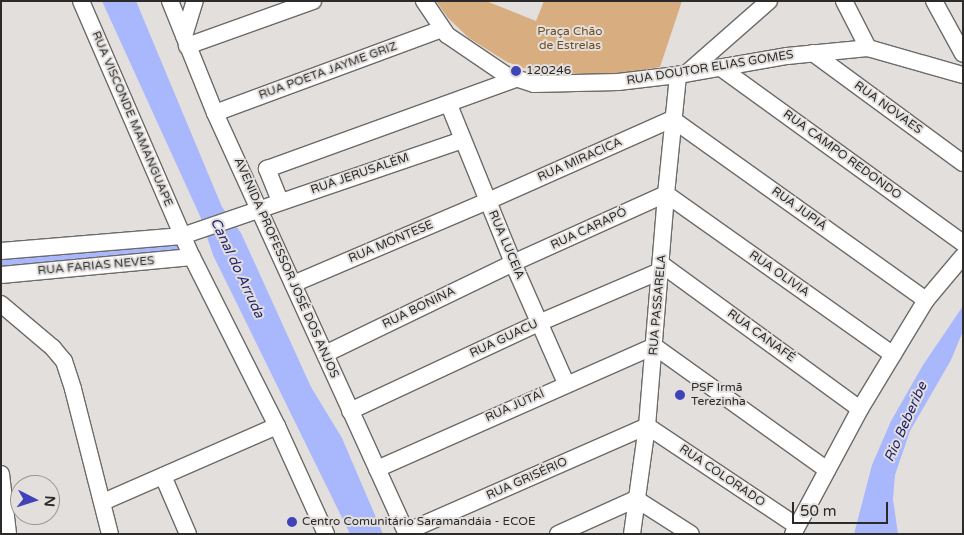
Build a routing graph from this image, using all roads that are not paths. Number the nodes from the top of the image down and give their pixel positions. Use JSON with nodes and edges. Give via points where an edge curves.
{"nodes":[{"id":1,"x":81,"y":1,"type":"edge"},
{"id":2,"x":195,"y":1,"type":"edge"},
{"id":3,"x":313,"y":1,"type":"edge"},
{"id":4,"x":424,"y":1,"type":"edge"},
{"id":5,"x":769,"y":1,"type":"edge"},
{"id":6,"x":844,"y":1,"type":"edge"},
{"id":7,"x":934,"y":1,"type":"edge"},
{"id":8,"x":174,"y":5,"type":"edge"},
{"id":9,"x":442,"y":28,"type":"junction"},
{"id":10,"x":186,"y":41,"type":"junction"},
{"id":11,"x":868,"y":48,"type":"junction"},
{"id":12,"x":813,"y":53,"type":"junction"},
{"id":13,"x":963,"y":54,"type":"edge"},
{"id":14,"x":721,"y":68,"type":"junction"},
{"id":15,"x":682,"y":74,"type":"junction"},
{"id":16,"x":963,"y":75,"type":"edge"},
{"id":17,"x":516,"y":79,"type":"junction"},
{"id":18,"x":449,"y":105,"type":"junction"},
{"id":19,"x":215,"y":113,"type":"junction"},
{"id":20,"x":672,"y":118,"type":"junction"},
{"id":21,"x":462,"y":140,"type":"junction"},
{"id":22,"x":963,"y":163,"type":"edge"},
{"id":23,"x":666,"y":194,"type":"junction"},
{"id":24,"x":280,"y":201,"type":"junction"},
{"id":25,"x":488,"y":201,"type":"junction"},
{"id":26,"x":252,"y":211,"type":"junction"},
{"id":27,"x":189,"y":234,"type":"junction"},
{"id":28,"x":963,"y":243,"type":"edge"},
{"id":29,"x":1,"y":251,"type":"edge"},
{"id":30,"x":963,"y":256,"type":"edge"},
{"id":31,"x":192,"y":257,"type":"junction"},
{"id":32,"x":513,"y":263,"type":"junction"},
{"id":33,"x":661,"y":268,"type":"junction"},
{"id":34,"x":1,"y":275,"type":"edge"},
{"id":35,"x":293,"y":284,"type":"junction"},
{"id":36,"x":926,"y":300,"type":"junction"},
{"id":37,"x":1,"y":304,"type":"edge"},
{"id":38,"x":541,"y":322,"type":"junction"},
{"id":39,"x":654,"y":346,"type":"junction"},
{"id":40,"x":325,"y":354,"type":"junction"},
{"id":41,"x":893,"y":355,"type":"junction"},
{"id":42,"x":566,"y":383,"type":"junction"},
{"id":43,"x":860,"y":409,"type":"junction"},
{"id":44,"x":350,"y":410,"type":"junction"},
{"id":45,"x":277,"y":426,"type":"junction"},
{"id":46,"x":647,"y":426,"type":"junction"},
{"id":47,"x":377,"y":469,"type":"junction"},
{"id":48,"x":827,"y":470,"type":"junction"},
{"id":49,"x":1,"y":474,"type":"edge"},
{"id":50,"x":163,"y":476,"type":"junction"},
{"id":51,"x":636,"y":498,"type":"junction"},
{"id":52,"x":103,"y":502,"type":"junction"},
{"id":53,"x":795,"y":530,"type":"edge"},
{"id":54,"x":407,"y":533,"type":"edge"},
{"id":55,"x":8,"y":534,"type":"edge"},
{"id":56,"x":110,"y":534,"type":"edge"},
{"id":57,"x":188,"y":534,"type":"edge"},
{"id":58,"x":326,"y":534,"type":"edge"},
{"id":59,"x":558,"y":534,"type":"edge"},
{"id":60,"x":632,"y":534,"type":"edge"},
{"id":61,"x":691,"y":534,"type":"edge"}],
"edges":[{"from":1,"to":27,"type":"street","name":"RUA VISCONDE MAMANGUAPE"},
{"from":2,"to":10,"type":"street"},
{"from":3,"to":10,"type":"street"},
{"from":4,"to":9,"type":"street","name":"RUA DOUTOR ELIAS GOMES"},
{"from":5,"to":15,"type":"street"},
{"from":6,"to":11,"type":"street"},
{"from":7,"to":13,"type":"street"},
{"from":8,"to":10,"type":"street","name":"AVENIDA PROFESSOR JOSÉ DOS ANJOS"},
{"from":9,"to":17,"type":"street","name":"RUA DOUTOR ELIAS GOMES","via":[[481,61]]},
{"from":9,"to":19,"type":"street","name":"RUA POETA JAYME GRIZ"},
{"from":10,"to":19,"type":"street","name":"AVENIDA PROFESSOR JOSÉ DOS ANJOS"},
{"from":11,"to":12,"type":"street","name":"RUA DOUTOR ELIAS GOMES"},
{"from":11,"to":16,"type":"street","name":"RUA DOUTOR ELIAS GOMES"},
{"from":12,"to":14,"type":"street","name":"RUA DOUTOR ELIAS GOMES"},
{"from":12,"to":22,"type":"street","name":"RUA NOVAES"},
{"from":14,"to":15,"type":"street","name":"RUA DOUTOR ELIAS GOMES"},
{"from":14,"to":28,"type":"street","name":"RUA CAMPO REDONDO"},
{"from":15,"to":17,"type":"street","name":"RUA DOUTOR ELIAS GOMES","via":[[577,84],[534,84]]},
{"from":15,"to":20,"type":"street","name":"RUA PASSARELA"},
{"from":17,"to":18,"type":"street"},
{"from":18,"to":21,"type":"street","name":"RUA LUCEIA"},
{"from":18,"to":24,"type":"street","via":[[267,169]]},
{"from":19,"to":26,"type":"street","name":"AVENIDA PROFESSOR JOSÉ DOS ANJOS"},
{"from":20,"to":23,"type":"street","name":"RUA PASSARELA"},
{"from":20,"to":25,"type":"street","name":"RUA MIRACICA"},
{"from":20,"to":36,"type":"street","name":"RUA JUPIÁ"},
{"from":21,"to":24,"type":"street","name":"RUA JERUSALÉM"},
{"from":21,"to":25,"type":"street","name":"RUA LUCEIA"},
{"from":23,"to":32,"type":"street","name":"RUA CARAPÓ"},
{"from":23,"to":33,"type":"street","name":"RUA PASSARELA"},
{"from":23,"to":41,"type":"street","name":"RUA OLIVIA"},
{"from":24,"to":26,"type":"street","name":"RUA JERUSALÉM"},
{"from":25,"to":32,"type":"street","name":"RUA LUCEIA"},
{"from":25,"to":35,"type":"street","name":"RUA MONTESE"},
{"from":26,"to":27,"type":"street","name":"RUA FARIAS NEVES"},
{"from":26,"to":35,"type":"street","name":"AVENIDA PROFESSOR JOSÉ DOS ANJOS"},
{"from":27,"to":29,"type":"street","name":"RUA FARIAS NEVES"},
{"from":27,"to":31,"type":"street"},
{"from":30,"to":36,"type":"street"},
{"from":31,"to":34,"type":"street","name":"RUA FARIAS NEVES"},
{"from":31,"to":45,"type":"street"},
{"from":32,"to":38,"type":"street","name":"RUA LUCEIA"},
{"from":32,"to":40,"type":"street","name":"RUA BONINA"},
{"from":33,"to":38,"type":"street","name":"RUA GUACU"},
{"from":33,"to":39,"type":"street","name":"RUA PASSARELA"},
{"from":33,"to":43,"type":"street","name":"RUA CANAFÉ"},
{"from":35,"to":40,"type":"street","name":"AVENIDA PROFESSOR JOSÉ DOS ANJOS"},
{"from":36,"to":41,"type":"street"},
{"from":37,"to":52,"type":"street","via":[[53,348],[64,362]]},
{"from":38,"to":42,"type":"street","name":"RUA LUCEIA"},
{"from":38,"to":44,"type":"street","name":"RUA GUACU"},
{"from":39,"to":42,"type":"street","name":"RUA JUTAÍ"},
{"from":39,"to":46,"type":"street","name":"RUA PASSARELA"},
{"from":39,"to":48,"type":"street"},
{"from":40,"to":44,"type":"street","name":"AVENIDA PROFESSOR JOSÉ DOS ANJOS"},
{"from":41,"to":43,"type":"street"},
{"from":42,"to":47,"type":"street","name":"RUA JUTAÍ"},
{"from":43,"to":48,"type":"street"},
{"from":44,"to":47,"type":"street","name":"AVENIDA PROFESSOR JOSÉ DOS ANJOS"},
{"from":45,"to":50,"type":"street"},
{"from":45,"to":58,"type":"street"},
{"from":46,"to":51,"type":"street","name":"RUA PASSARELA"},
{"from":46,"to":53,"type":"street","name":"RUA COLORADO"},
{"from":46,"to":54,"type":"street","name":"RUA GRISÉRIO"},
{"from":47,"to":54,"type":"street","name":"AVENIDA PROFESSOR JOSÉ DOS ANJOS"},
{"from":48,"to":53,"type":"street"},
{"from":49,"to":55,"type":"street"},
{"from":50,"to":52,"type":"street"},
{"from":50,"to":57,"type":"street"},
{"from":51,"to":59,"type":"street"},
{"from":51,"to":60,"type":"street","name":"RUA PASSARELA"},
{"from":51,"to":61,"type":"street"},
{"from":52,"to":56,"type":"street"}]}
